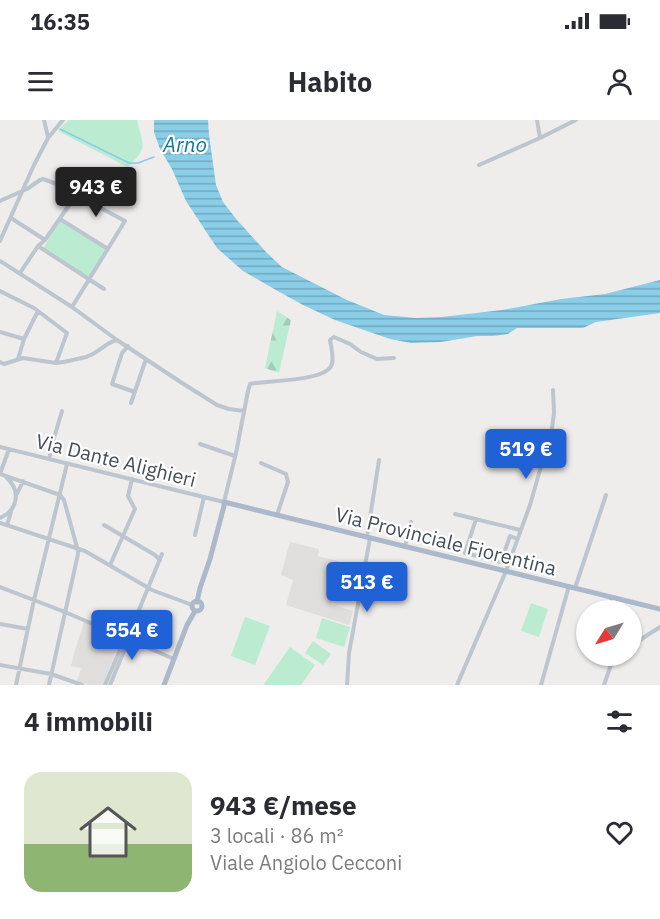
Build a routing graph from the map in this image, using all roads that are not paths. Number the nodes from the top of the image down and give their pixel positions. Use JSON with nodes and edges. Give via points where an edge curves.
{"nodes":[{"id":1,"x":44,"y":120,"type":"edge"},
{"id":2,"x":63,"y":120,"type":"edge"},
{"id":3,"x":537,"y":120,"type":"edge"},
{"id":4,"x":576,"y":120,"type":"edge"},
{"id":5,"x":48,"y":138,"type":"junction"},
{"id":6,"x":540,"y":138,"type":"junction"},
{"id":7,"x":479,"y":165,"type":"dead end"},
{"id":8,"x":24,"y":190,"type":"junction"},
{"id":9,"x":76,"y":195,"type":"junction"},
{"id":10,"x":0,"y":201,"type":"edge"},
{"id":11,"x":11,"y":218,"type":"junction"},
{"id":12,"x":60,"y":219,"type":"junction"},
{"id":13,"x":19,"y":223,"type":"junction"},
{"id":14,"x":8,"y":224,"type":"junction"},
{"id":15,"x":45,"y":240,"type":"junction"},
{"id":16,"x":0,"y":241,"type":"edge"},
{"id":17,"x":38,"y":246,"type":"junction"},
{"id":18,"x":108,"y":249,"type":"junction"},
{"id":19,"x":0,"y":261,"type":"edge"},
{"id":20,"x":20,"y":273,"type":"junction"},
{"id":21,"x":89,"y":279,"type":"junction"},
{"id":22,"x":105,"y":289,"type":"dead end"},
{"id":23,"x":0,"y":291,"type":"edge"},
{"id":24,"x":72,"y":307,"type":"junction"},
{"id":25,"x":38,"y":311,"type":"junction"},
{"id":26,"x":0,"y":332,"type":"edge"},
{"id":27,"x":24,"y":339,"type":"junction"},
{"id":28,"x":117,"y":340,"type":"junction"},
{"id":29,"x":128,"y":346,"type":"junction"},
{"id":30,"x":394,"y":358,"type":"dead end"},
{"id":31,"x":18,"y":359,"type":"junction"},
{"id":32,"x":146,"y":359,"type":"junction"},
{"id":33,"x":0,"y":363,"type":"edge"},
{"id":34,"x":56,"y":363,"type":"junction"},
{"id":35,"x":553,"y":390,"type":"dead end"},
{"id":36,"x":135,"y":392,"type":"junction"},
{"id":37,"x":131,"y":403,"type":"dead end"},
{"id":38,"x":62,"y":411,"type":"dead end"},
{"id":39,"x":244,"y":411,"type":"junction"},
{"id":40,"x":200,"y":444,"type":"dead end"},
{"id":41,"x":0,"y":447,"type":"edge"},
{"id":42,"x":9,"y":449,"type":"junction"},
{"id":43,"x":235,"y":456,"type":"junction"},
{"id":44,"x":49,"y":459,"type":"junction"},
{"id":45,"x":379,"y":460,"type":"dead end"},
{"id":46,"x":67,"y":463,"type":"junction"},
{"id":47,"x":261,"y":463,"type":"dead end"},
{"id":48,"x":0,"y":474,"type":"edge"},
{"id":49,"x":132,"y":479,"type":"junction"},
{"id":50,"x":23,"y":481,"type":"junction"},
{"id":51,"x":16,"y":495,"type":"junction"},
{"id":52,"x":60,"y":495,"type":"junction"},
{"id":53,"x":606,"y":495,"type":"dead end"},
{"id":54,"x":204,"y":497,"type":"junction"},
{"id":55,"x":224,"y":502,"type":"junction"},
{"id":56,"x":11,"y":510,"type":"junction"},
{"id":57,"x":277,"y":514,"type":"junction"},
{"id":58,"x":455,"y":514,"type":"dead end"},
{"id":59,"x":0,"y":518,"type":"edge"},
{"id":60,"x":476,"y":519,"type":"junction"},
{"id":61,"x":411,"y":522,"type":"dead end"},
{"id":62,"x":0,"y":523,"type":"edge"},
{"id":63,"x":7,"y":525,"type":"junction"},
{"id":64,"x":104,"y":525,"type":"dead end"},
{"id":65,"x":520,"y":530,"type":"junction"},
{"id":66,"x":195,"y":535,"type":"dead end"},
{"id":67,"x":124,"y":536,"type":"junction"},
{"id":68,"x":369,"y":537,"type":"junction"},
{"id":69,"x":517,"y":538,"type":"junction"},
{"id":70,"x":49,"y":539,"type":"junction"},
{"id":71,"x":405,"y":546,"type":"junction"},
{"id":72,"x":78,"y":548,"type":"junction"},
{"id":73,"x":465,"y":553,"type":"junction"},
{"id":74,"x":162,"y":554,"type":"dead end"},
{"id":75,"x":160,"y":560,"type":"junction"},
{"id":76,"x":463,"y":560,"type":"junction"},
{"id":77,"x":110,"y":565,"type":"junction"},
{"id":78,"x":506,"y":571,"type":"junction"},
{"id":79,"x":0,"y":587,"type":"edge"},
{"id":80,"x":148,"y":587,"type":"junction"},
{"id":81,"x":572,"y":587,"type":"junction"},
{"id":82,"x":612,"y":597,"type":"junction"},
{"id":83,"x":34,"y":600,"type":"junction"},
{"id":84,"x":611,"y":600,"type":"edge"},
{"id":85,"x":195,"y":606,"type":"junction"},
{"id":86,"x":660,"y":609,"type":"edge"},
{"id":87,"x":65,"y":612,"type":"junction"},
{"id":88,"x":0,"y":624,"type":"edge"},
{"id":89,"x":660,"y":627,"type":"edge"},
{"id":90,"x":28,"y":629,"type":"junction"},
{"id":91,"x":127,"y":639,"type":"junction"},
{"id":92,"x":642,"y":639,"type":"edge"},
{"id":93,"x":174,"y":659,"type":"junction"},
{"id":94,"x":0,"y":665,"type":"edge"},
{"id":95,"x":611,"y":666,"type":"edge"},
{"id":96,"x":20,"y":669,"type":"junction"},
{"id":97,"x":51,"y":674,"type":"junction"},
{"id":98,"x":16,"y":685,"type":"edge"},
{"id":99,"x":49,"y":685,"type":"edge"},
{"id":100,"x":81,"y":685,"type":"edge"},
{"id":101,"x":105,"y":685,"type":"edge"},
{"id":102,"x":110,"y":685,"type":"edge"},
{"id":103,"x":164,"y":685,"type":"edge"},
{"id":104,"x":347,"y":685,"type":"edge"},
{"id":105,"x":457,"y":685,"type":"edge"},
{"id":106,"x":541,"y":685,"type":"edge"},
{"id":107,"x":604,"y":685,"type":"edge"}],
"edges":[{"from":1,"to":5,"type":"street"},
{"from":2,"to":5,"type":"street"},
{"from":3,"to":6,"type":"street"},
{"from":4,"to":6,"type":"street"},
{"from":5,"to":8,"type":"street"},
{"from":6,"to":7,"type":"street"},
{"from":8,"to":9,"type":"street","via":[[43,179]]},
{"from":8,"to":10,"type":"street"},
{"from":8,"to":11,"type":"street"},
{"from":9,"to":12,"type":"street"},
{"from":9,"to":18,"type":"street","via":[[125,221]]},
{"from":11,"to":13,"type":"street"},
{"from":11,"to":14,"type":"street"},
{"from":12,"to":15,"type":"street"},
{"from":12,"to":18,"type":"street"},
{"from":13,"to":14,"type":"street"},
{"from":13,"to":15,"type":"street"},
{"from":14,"to":16,"type":"street"},
{"from":15,"to":17,"type":"street"},
{"from":17,"to":20,"type":"street"},
{"from":17,"to":21,"type":"street"},
{"from":18,"to":21,"type":"street"},
{"from":19,"to":20,"type":"street"},
{"from":20,"to":24,"type":"street"},
{"from":21,"to":22,"type":"street"},
{"from":21,"to":24,"type":"street"},
{"from":23,"to":25,"type":"street"},
{"from":24,"to":28,"type":"street"},
{"from":25,"to":27,"type":"street"},
{"from":25,"to":34,"type":"street","via":[[67,333]]},
{"from":26,"to":27,"type":"street"},
{"from":27,"to":31,"type":"street"},
{"from":28,"to":29,"type":"street"},
{"from":28,"to":34,"type":"street","via":[[86,357]]},
{"from":29,"to":32,"type":"street"},
{"from":29,"to":36,"type":"street","via":[[112,384]]},
{"from":30,"to":39,"type":"street","via":[[377,359],[333,337],[329,370],[304,379],[252,383]]},
{"from":31,"to":33,"type":"street"},
{"from":31,"to":34,"type":"street"},
{"from":32,"to":36,"type":"street"},
{"from":32,"to":39,"type":"street","via":[[217,405]]},
{"from":35,"to":65,"type":"street","via":[[552,428]]},
{"from":36,"to":37,"type":"street"},
{"from":38,"to":44,"type":"street"},
{"from":39,"to":43,"type":"street"},
{"from":40,"to":43,"type":"street"},
{"from":41,"to":42,"type":"street","name":"Via Dante Alighieri"},
{"from":42,"to":44,"type":"street","name":"Via Dante Alighieri"},
{"from":42,"to":48,"type":"street"},
{"from":43,"to":55,"type":"street"},
{"from":44,"to":46,"type":"street","name":"Via Dante Alighieri"},
{"from":45,"to":68,"type":"street"},
{"from":46,"to":49,"type":"street","name":"Via Dante Alighieri"},
{"from":46,"to":52,"type":"street"},
{"from":47,"to":57,"type":"street","via":[[286,474],[288,482]]},
{"from":48,"to":50,"type":"street"},
{"from":48,"to":51,"type":"street","via":[[12,483]]},
{"from":49,"to":54,"type":"street","name":"Via Dante Alighieri"},
{"from":49,"to":67,"type":"street","via":[[128,496],[135,509]]},
{"from":50,"to":51,"type":"street"},
{"from":50,"to":52,"type":"street"},
{"from":51,"to":56,"type":"street"},
{"from":52,"to":70,"type":"street"},
{"from":52,"to":72,"type":"street"},
{"from":53,"to":81,"type":"street"},
{"from":54,"to":55,"type":"street","name":"Via Dante Alighieri"},
{"from":54,"to":66,"type":"street"},
{"from":55,"to":57,"type":"main road","name":"Via Provinciale Fiorentina"},
{"from":55,"to":85,"type":"main road"},
{"from":56,"to":59,"type":"street"},
{"from":56,"to":63,"type":"street"},
{"from":57,"to":68,"type":"main road","name":"Via Provinciale Fiorentina"},
{"from":58,"to":60,"type":"street"},
{"from":60,"to":65,"type":"street"},
{"from":60,"to":73,"type":"street"},
{"from":61,"to":71,"type":"street"},
{"from":62,"to":63,"type":"street"},
{"from":63,"to":70,"type":"street"},
{"from":64,"to":67,"type":"street"},
{"from":65,"to":69,"type":"street"},
{"from":67,"to":75,"type":"street"},
{"from":67,"to":77,"type":"street"},
{"from":68,"to":71,"type":"main road","name":"Via Provinciale Fiorentina"},
{"from":68,"to":104,"type":"street"},
{"from":69,"to":73,"type":"street","via":[[510,536],[501,562]]},
{"from":69,"to":78,"type":"street"},
{"from":70,"to":72,"type":"street"},
{"from":70,"to":83,"type":"street"},
{"from":71,"to":76,"type":"main road","name":"Via Provinciale Fiorentina"},
{"from":72,"to":77,"type":"street"},
{"from":72,"to":87,"type":"street"},
{"from":73,"to":76,"type":"street"},
{"from":74,"to":75,"type":"street"},
{"from":75,"to":80,"type":"street"},
{"from":76,"to":78,"type":"main road","name":"Via Provinciale Fiorentina"},
{"from":77,"to":80,"type":"street"},
{"from":78,"to":81,"type":"main road","name":"Via Provinciale Fiorentina"},
{"from":78,"to":105,"type":"street"},
{"from":79,"to":83,"type":"street"},
{"from":80,"to":85,"type":"street"},
{"from":80,"to":91,"type":"street"},
{"from":81,"to":82,"type":"main road","name":"Via Provinciale Fiorentina"},
{"from":81,"to":106,"type":"street"},
{"from":82,"to":84,"type":"street"},
{"from":82,"to":86,"type":"main road","name":"Via Provinciale Fiorentina"},
{"from":83,"to":87,"type":"street"},
{"from":83,"to":90,"type":"street"},
{"from":85,"to":93,"type":"main road"},
{"from":87,"to":91,"type":"street"},
{"from":87,"to":97,"type":"street"},
{"from":88,"to":90,"type":"street"},
{"from":89,"to":92,"type":"street"},
{"from":90,"to":96,"type":"street"},
{"from":91,"to":93,"type":"street"},
{"from":91,"to":101,"type":"street"},
{"from":91,"to":102,"type":"street"},
{"from":93,"to":103,"type":"main road"},
{"from":94,"to":96,"type":"street"},
{"from":95,"to":107,"type":"street"},
{"from":96,"to":97,"type":"street"},
{"from":96,"to":98,"type":"street"},
{"from":97,"to":99,"type":"street"},
{"from":97,"to":100,"type":"street"}]}
